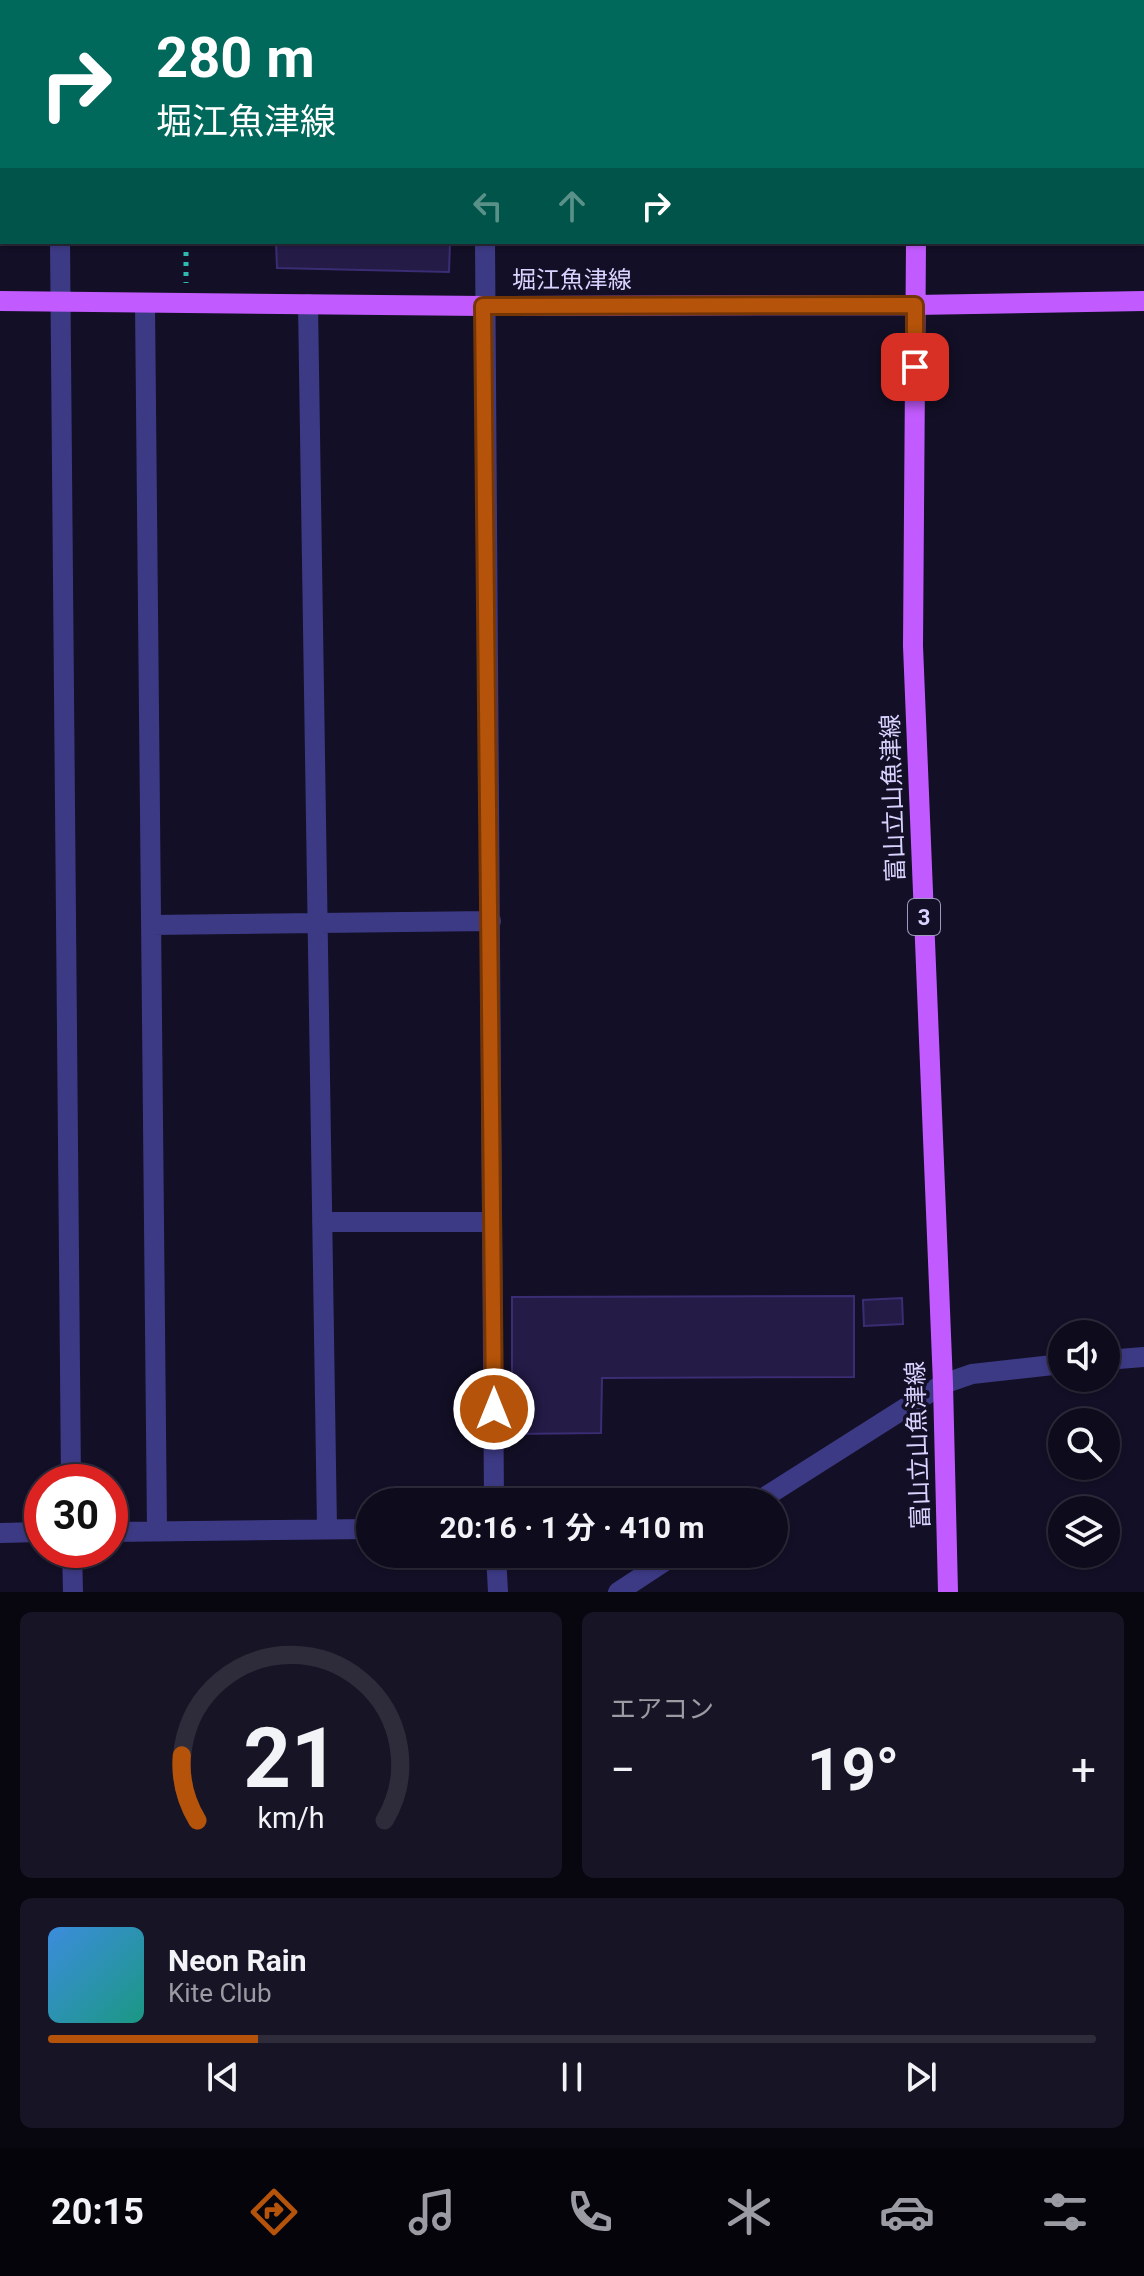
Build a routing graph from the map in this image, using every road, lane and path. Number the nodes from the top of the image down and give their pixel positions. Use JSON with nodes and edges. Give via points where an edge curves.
{"nodes":[{"id":1,"x":60,"y":244,"type":"edge"},
{"id":2,"x":186,"y":244,"type":"edge"},
{"id":3,"x":485,"y":244,"type":"edge"},
{"id":4,"x":916,"y":244,"type":"edge"},
{"id":5,"x":0,"y":301,"type":"edge"},
{"id":6,"x":61,"y":301,"type":"junction"},
{"id":7,"x":1144,"y":301,"type":"edge"},
{"id":8,"x":145,"y":303,"type":"junction"},
{"id":9,"x":186,"y":304,"type":"junction"},
{"id":10,"x":308,"y":304,"type":"junction"},
{"id":11,"x":915,"y":305,"type":"junction"},
{"id":12,"x":483,"y":306,"type":"junction"},
{"id":13,"x":491,"y":921,"type":"junction"},
{"id":14,"x":318,"y":922,"type":"junction"},
{"id":15,"x":151,"y":925,"type":"junction"},
{"id":16,"x":322,"y":1222,"type":"junction"},
{"id":17,"x":492,"y":1222,"type":"junction"},
{"id":18,"x":1144,"y":1357,"type":"edge"},
{"id":19,"x":1120,"y":1359,"type":"edge"},
{"id":20,"x":1048,"y":1366,"type":"edge"},
{"id":21,"x":943,"y":1384,"type":"junction"},
{"id":22,"x":71,"y":1464,"type":"edge"},
{"id":23,"x":494,"y":1488,"type":"edge"},
{"id":24,"x":779,"y":1488,"type":"edge"},
{"id":25,"x":327,"y":1529,"type":"junction"},
{"id":26,"x":356,"y":1529,"type":"edge"},
{"id":27,"x":157,"y":1531,"type":"junction"},
{"id":28,"x":24,"y":1532,"type":"edge"},
{"id":29,"x":128,"y":1532,"type":"edge"},
{"id":30,"x":0,"y":1533,"type":"edge"},
{"id":31,"x":72,"y":1568,"type":"edge"},
{"id":32,"x":497,"y":1568,"type":"edge"},
{"id":33,"x":655,"y":1568,"type":"edge"},
{"id":34,"x":73,"y":1592,"type":"edge"},
{"id":35,"x":498,"y":1592,"type":"edge"},
{"id":36,"x":618,"y":1592,"type":"edge"},
{"id":37,"x":948,"y":1592,"type":"edge"}],
"edges":[{"from":1,"to":6,"type":"street"},
{"from":2,"to":9,"type":"path"},
{"from":3,"to":12,"type":"street"},
{"from":4,"to":11,"type":"main road","name":"富山立山魚津線","number":"3"},
{"from":5,"to":6,"type":"main road","name":"堀江魚津線"},
{"from":6,"to":8,"type":"main road","name":"堀江魚津線"},
{"from":6,"to":22,"type":"street"},
{"from":7,"to":11,"type":"main road","name":"堀江魚津線"},
{"from":8,"to":9,"type":"main road","name":"堀江魚津線"},
{"from":8,"to":15,"type":"street"},
{"from":9,"to":10,"type":"main road","name":"堀江魚津線"},
{"from":10,"to":12,"type":"main road","name":"堀江魚津線"},
{"from":10,"to":14,"type":"street"},
{"from":11,"to":12,"type":"main road","name":"堀江魚津線"},
{"from":11,"to":21,"type":"main road","name":"富山立山魚津線","number":"3","via":[[913,646]]},
{"from":12,"to":13,"type":"street"},
{"from":13,"to":14,"type":"street"},
{"from":13,"to":17,"type":"street"},
{"from":14,"to":15,"type":"street"},
{"from":14,"to":16,"type":"street"},
{"from":15,"to":27,"type":"street"},
{"from":16,"to":17,"type":"street"},
{"from":16,"to":25,"type":"street"},
{"from":17,"to":23,"type":"street"},
{"from":18,"to":19,"type":"street"},
{"from":20,"to":21,"type":"street","via":[[972,1374]]},
{"from":21,"to":24,"type":"street"},
{"from":21,"to":37,"type":"main road","name":"富山立山魚津線","number":"3"},
{"from":25,"to":26,"type":"street"},
{"from":25,"to":27,"type":"street"},
{"from":27,"to":29,"type":"street"},
{"from":28,"to":30,"type":"street"},
{"from":31,"to":34,"type":"street"},
{"from":32,"to":35,"type":"street"},
{"from":33,"to":36,"type":"street"}]}
